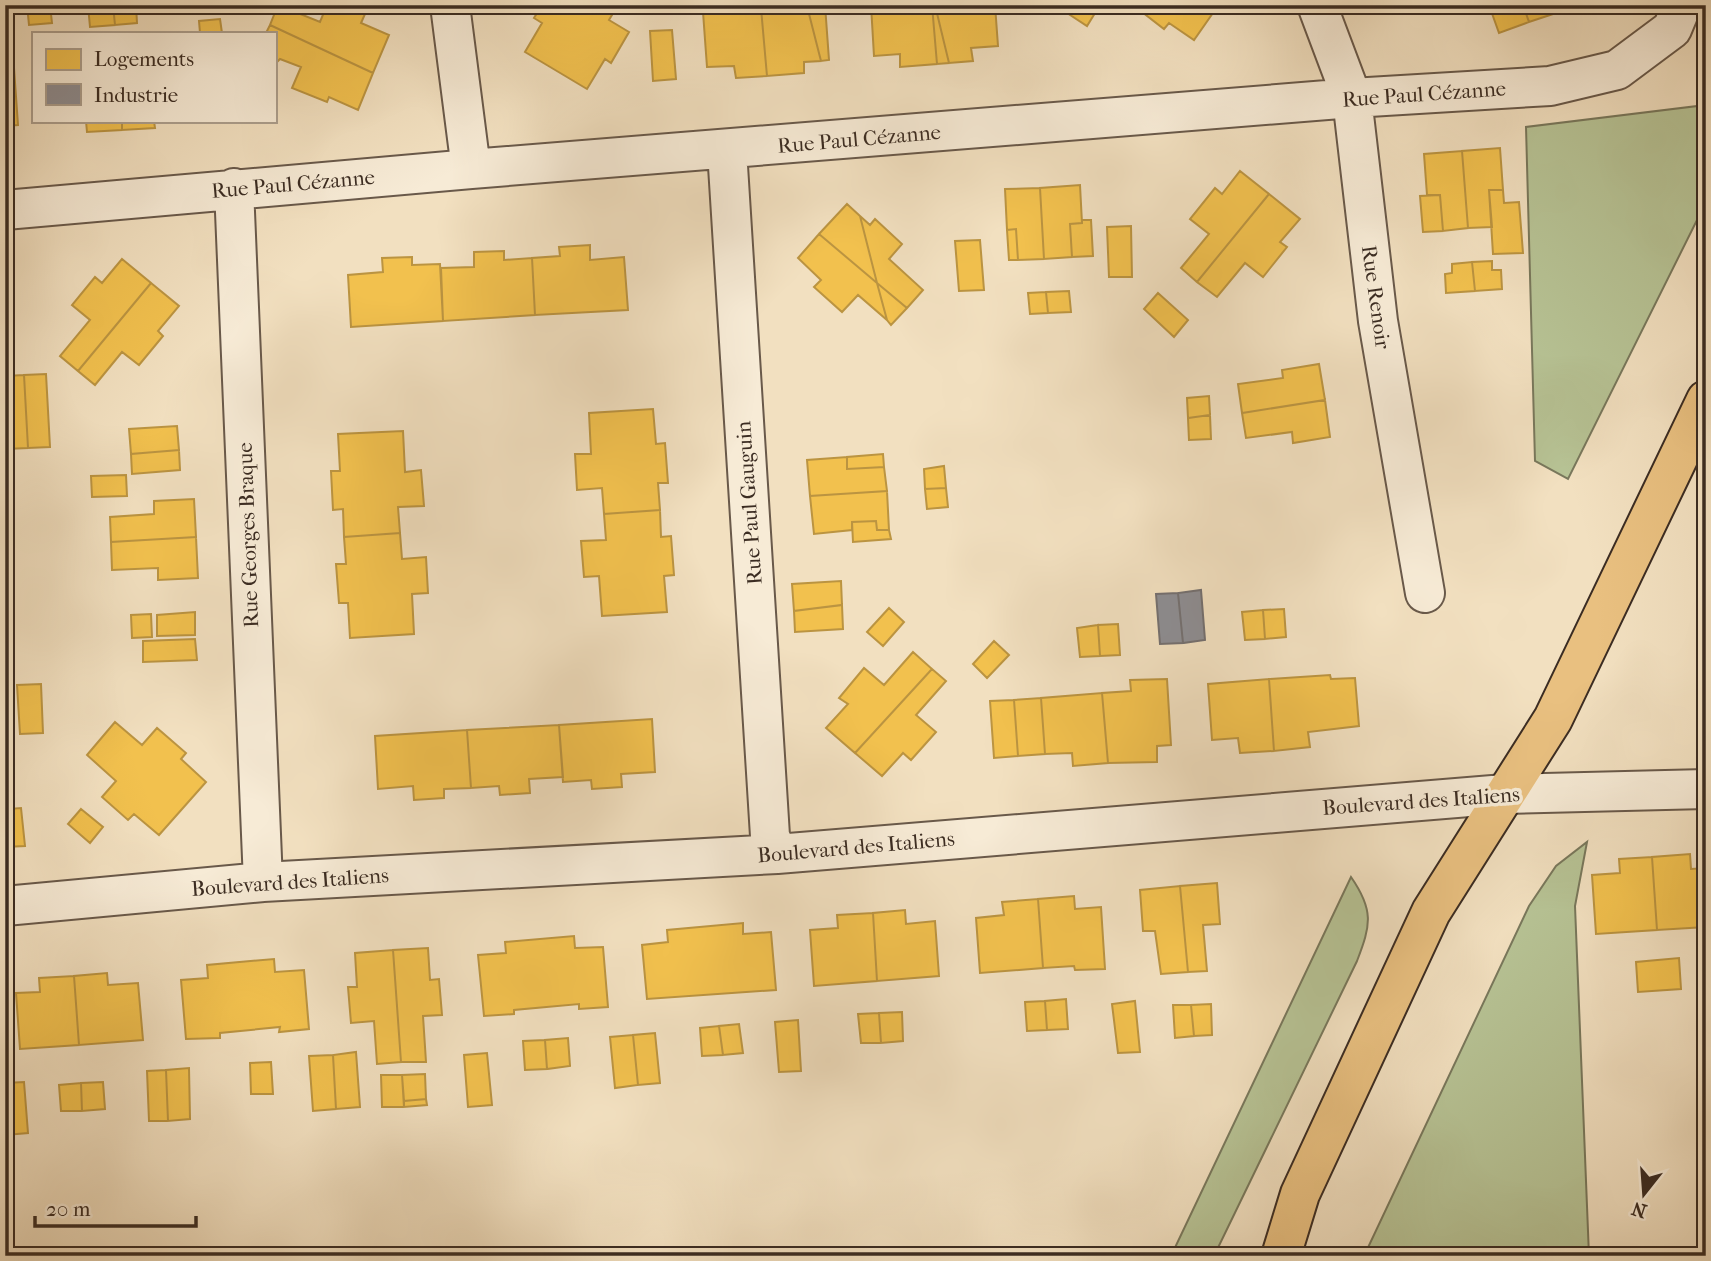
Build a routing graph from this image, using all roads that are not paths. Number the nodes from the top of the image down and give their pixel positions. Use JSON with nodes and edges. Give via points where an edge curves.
{"nodes":[{"id":1,"x":450,"y":5,"type":"edge"},
{"id":2,"x":1317,"y":5,"type":"edge"},
{"id":3,"x":1682,"y":5,"type":"edge"},
{"id":4,"x":1352,"y":98,"type":"junction"},
{"id":5,"x":727,"y":150,"type":"junction"},
{"id":6,"x":471,"y":169,"type":"junction"},
{"id":7,"x":234,"y":188,"type":"junction"},
{"id":8,"x":5,"y":211,"type":"edge"},
{"id":9,"x":1706,"y":400,"type":"edge"},
{"id":10,"x":1425,"y":593,"type":"dead end"},
{"id":11,"x":1706,"y":789,"type":"edge"},
{"id":12,"x":1505,"y":794,"type":"junction"},
{"id":13,"x":777,"y":854,"type":"junction"},
{"id":14,"x":263,"y":882,"type":"junction"},
{"id":15,"x":5,"y":905,"type":"edge"},
{"id":16,"x":1281,"y":1256,"type":"edge"}],
"edges":[{"from":1,"to":6,"type":"street"},
{"from":2,"to":4,"type":"street","name":"Rue Renoir"},
{"from":3,"to":4,"type":"street","name":"Rue Paul Cézanne","via":[[1672,29],[1617,70],[1550,86]]},
{"from":4,"to":5,"type":"street","name":"Rue Paul Cézanne"},
{"from":4,"to":10,"type":"street","name":"Rue Renoir","via":[[1378,321]]},
{"from":5,"to":6,"type":"street","name":"Rue Paul Cézanne"},
{"from":5,"to":13,"type":"street","name":"Rue Paul Gauguin","via":[[770,836]]},
{"from":6,"to":7,"type":"street","name":"Rue Paul Cézanne"},
{"from":7,"to":8,"type":"street","name":"Rue Paul Cézanne"},
{"from":7,"to":14,"type":"street","name":"Rue Georges Braque"},
{"from":9,"to":12,"type":"main road","via":[[1553,719]]},
{"from":11,"to":12,"type":"street","name":"Boulevard des Italiens"},
{"from":12,"to":13,"type":"street","name":"Boulevard des Italiens"},
{"from":12,"to":16,"type":"main road","via":[[1431,912],[1300,1194]]},
{"from":13,"to":14,"type":"street","name":"Boulevard des Italiens"},
{"from":14,"to":15,"type":"street","name":"Boulevard des Italiens"}]}
